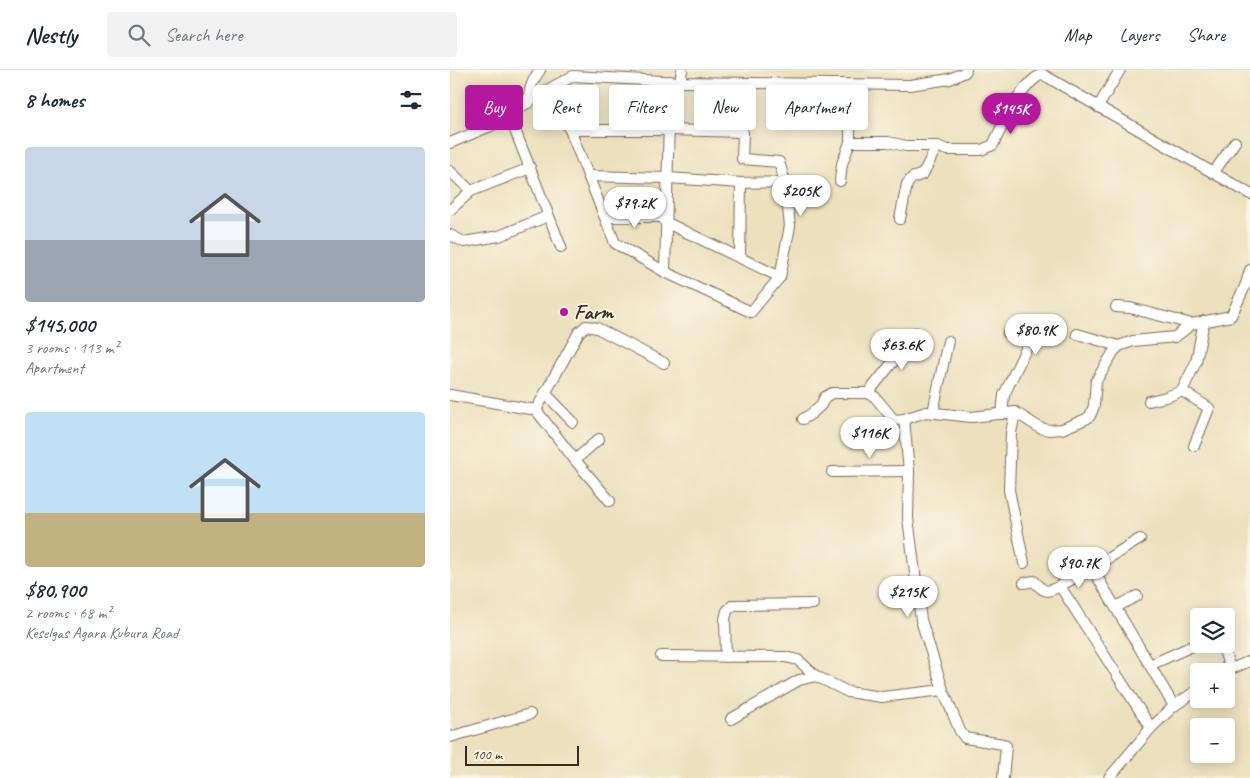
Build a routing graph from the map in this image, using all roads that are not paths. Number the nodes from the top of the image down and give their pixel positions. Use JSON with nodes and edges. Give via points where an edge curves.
{"nodes":[{"id":1,"x":540,"y":70,"type":"edge"},
{"id":2,"x":682,"y":70,"type":"edge"},
{"id":3,"x":966,"y":70,"type":"edge"},
{"id":4,"x":1120,"y":70,"type":"edge"},
{"id":5,"x":675,"y":81,"type":"junction"},
{"id":6,"x":794,"y":84,"type":"joint"},
{"id":7,"x":556,"y":85,"type":"edge"},
{"id":8,"x":674,"y":85,"type":"edge"},
{"id":9,"x":822,"y":85,"type":"edge"},
{"id":10,"x":868,"y":85,"type":"edge"},
{"id":11,"x":533,"y":100,"type":"edge"},
{"id":12,"x":528,"y":103,"type":"junction"},
{"id":13,"x":523,"y":106,"type":"edge"},
{"id":14,"x":1098,"y":107,"type":"junction"},
{"id":15,"x":482,"y":130,"type":"edge"},
{"id":16,"x":515,"y":130,"type":"edge"},
{"id":17,"x":570,"y":130,"type":"edge"},
{"id":18,"x":667,"y":130,"type":"joint"},
{"id":19,"x":850,"y":130,"type":"edge"},
{"id":20,"x":850,"y":142,"type":"junction"},
{"id":21,"x":1235,"y":142,"type":"dead end"},
{"id":22,"x":450,"y":144,"type":"edge"},
{"id":23,"x":937,"y":146,"type":"junction"},
{"id":24,"x":530,"y":168,"type":"junction"},
{"id":25,"x":450,"y":171,"type":"edge"},
{"id":26,"x":1214,"y":172,"type":"junction"},
{"id":27,"x":588,"y":176,"type":"junction"},
{"id":28,"x":668,"y":178,"type":"junction"},
{"id":29,"x":840,"y":181,"type":"dead end"},
{"id":30,"x":785,"y":182,"type":"junction"},
{"id":31,"x":741,"y":183,"type":"junction"},
{"id":32,"x":471,"y":191,"type":"junction"},
{"id":33,"x":1250,"y":194,"type":"edge"},
{"id":34,"x":450,"y":210,"type":"edge"},
{"id":35,"x":548,"y":216,"type":"junction"},
{"id":36,"x":605,"y":217,"type":"junction"},
{"id":37,"x":900,"y":219,"type":"dead end"},
{"id":38,"x":665,"y":220,"type":"junction"},
{"id":39,"x":450,"y":235,"type":"edge"},
{"id":40,"x":561,"y":247,"type":"dead end"},
{"id":41,"x":740,"y":258,"type":"junction"},
{"id":42,"x":1250,"y":270,"type":"edge"},
{"id":43,"x":665,"y":272,"type":"junction"},
{"id":44,"x":780,"y":277,"type":"junction"},
{"id":45,"x":1248,"y":285,"type":"edge"},
{"id":46,"x":1116,"y":307,"type":"dead end"},
{"id":47,"x":1204,"y":321,"type":"junction"},
{"id":48,"x":1192,"y":324,"type":"junction"},
{"id":49,"x":916,"y":333,"type":"dead end"},
{"id":50,"x":1008,"y":333,"type":"dead end"},
{"id":51,"x":1077,"y":334,"type":"dead end"},
{"id":52,"x":948,"y":341,"type":"dead end"},
{"id":53,"x":1119,"y":346,"type":"junction"},
{"id":54,"x":664,"y":363,"type":"dead end"},
{"id":55,"x":1182,"y":391,"type":"junction"},
{"id":56,"x":545,"y":393,"type":"junction"},
{"id":57,"x":868,"y":393,"type":"junction"},
{"id":58,"x":450,"y":395,"type":"edge"},
{"id":59,"x":1148,"y":401,"type":"dead end"},
{"id":60,"x":536,"y":410,"type":"junction"},
{"id":61,"x":933,"y":412,"type":"junction"},
{"id":62,"x":1015,"y":412,"type":"junction"},
{"id":63,"x":1002,"y":414,"type":"junction"},
{"id":64,"x":803,"y":419,"type":"dead end"},
{"id":65,"x":904,"y":419,"type":"junction"},
{"id":66,"x":574,"y":422,"type":"dead end"},
{"id":67,"x":599,"y":439,"type":"dead end"},
{"id":68,"x":1194,"y":446,"type":"dead end"},
{"id":69,"x":574,"y":460,"type":"junction"},
{"id":70,"x":909,"y":471,"type":"junction"},
{"id":71,"x":832,"y":472,"type":"dead end"},
{"id":72,"x":610,"y":501,"type":"dead end"},
{"id":73,"x":1140,"y":539,"type":"dead end"},
{"id":74,"x":1024,"y":563,"type":"dead end"},
{"id":75,"x":1092,"y":568,"type":"junction"},
{"id":76,"x":1024,"y":584,"type":"dead end"},
{"id":77,"x":1060,"y":586,"type":"junction"},
{"id":78,"x":1137,"y":596,"type":"dead end"},
{"id":79,"x":813,"y":604,"type":"dead end"},
{"id":80,"x":1116,"y":607,"type":"junction"},
{"id":81,"x":1190,"y":647,"type":"edge"},
{"id":82,"x":661,"y":656,"type":"dead end"},
{"id":83,"x":726,"y":657,"type":"junction"},
{"id":84,"x":1250,"y":661,"type":"edge"},
{"id":85,"x":1150,"y":665,"type":"junction"},
{"id":86,"x":1235,"y":667,"type":"edge"},
{"id":87,"x":816,"y":676,"type":"junction"},
{"id":88,"x":943,"y":690,"type":"junction"},
{"id":89,"x":1190,"y":695,"type":"edge"},
{"id":90,"x":1174,"y":706,"type":"junction"},
{"id":91,"x":530,"y":714,"type":"dead end"},
{"id":92,"x":731,"y":719,"type":"dead end"},
{"id":93,"x":1151,"y":728,"type":"junction"},
{"id":94,"x":450,"y":737,"type":"edge"},
{"id":95,"x":1003,"y":778,"type":"edge"},
{"id":96,"x":1109,"y":778,"type":"edge"}],
"edges":[{"from":1,"to":12,"type":"street","via":[[531,82]]},
{"from":2,"to":5,"type":"street"},
{"from":3,"to":10,"type":"street","via":[[950,79],[910,85]]},
{"from":4,"to":14,"type":"street"},
{"from":5,"to":6,"type":"street"},
{"from":5,"to":7,"type":"street","via":[[573,76]]},
{"from":5,"to":8,"type":"street"},
{"from":6,"to":9,"type":"street"},
{"from":11,"to":12,"type":"street"},
{"from":12,"to":13,"type":"street"},
{"from":14,"to":23,"type":"street","via":[[1042,74],[1035,78],[1008,113],[993,145],[981,150],[947,150]]},
{"from":14,"to":26,"type":"street"},
{"from":15,"to":22,"type":"street"},
{"from":16,"to":24,"type":"street"},
{"from":17,"to":27,"type":"street"},
{"from":18,"to":28,"type":"street"},
{"from":18,"to":30,"type":"street","via":[[743,132],[742,159],[779,162]]},
{"from":19,"to":20,"type":"street"},
{"from":20,"to":23,"type":"street"},
{"from":20,"to":29,"type":"street"},
{"from":21,"to":26,"type":"street"},
{"from":23,"to":37,"type":"street","via":[[923,174],[907,184]]},
{"from":24,"to":32,"type":"street"},
{"from":24,"to":35,"type":"street"},
{"from":25,"to":32,"type":"street"},
{"from":26,"to":33,"type":"street"},
{"from":27,"to":28,"type":"street"},
{"from":27,"to":36,"type":"street"},
{"from":28,"to":31,"type":"street"},
{"from":28,"to":38,"type":"street"},
{"from":30,"to":31,"type":"street"},
{"from":30,"to":44,"type":"street","via":[[790,226]]},
{"from":31,"to":41,"type":"street"},
{"from":32,"to":34,"type":"street"},
{"from":35,"to":39,"type":"street","via":[[499,236],[464,242]]},
{"from":35,"to":40,"type":"street"},
{"from":36,"to":38,"type":"street"},
{"from":36,"to":43,"type":"street","via":[[614,244]]},
{"from":38,"to":41,"type":"street"},
{"from":38,"to":43,"type":"street"},
{"from":41,"to":44,"type":"street"},
{"from":42,"to":45,"type":"street"},
{"from":43,"to":44,"type":"street","via":[[751,312]]},
{"from":45,"to":47,"type":"street","via":[[1232,316]]},
{"from":46,"to":48,"type":"street"},
{"from":47,"to":48,"type":"street"},
{"from":47,"to":55,"type":"street","via":[[1196,362]]},
{"from":48,"to":53,"type":"street","via":[[1174,338]]},
{"from":49,"to":57,"type":"street"},
{"from":50,"to":63,"type":"street","via":[[1023,332],[1031,338],[1004,395]]},
{"from":51,"to":53,"type":"street"},
{"from":52,"to":61,"type":"street"},
{"from":53,"to":62,"type":"street","via":[[1096,382],[1094,406],[1086,419],[1062,429],[1049,430]]},
{"from":54,"to":56,"type":"street","via":[[597,328],[586,326],[579,332]]},
{"from":55,"to":59,"type":"street"},
{"from":55,"to":68,"type":"street","via":[[1209,408]]},
{"from":56,"to":60,"type":"street"},
{"from":56,"to":66,"type":"street"},
{"from":57,"to":64,"type":"street","via":[[832,393]]},
{"from":57,"to":65,"type":"street","via":[[894,420]]},
{"from":58,"to":60,"type":"street"},
{"from":60,"to":69,"type":"street"},
{"from":61,"to":63,"type":"street","via":[[972,417]]},
{"from":61,"to":65,"type":"street"},
{"from":62,"to":63,"type":"street"},
{"from":62,"to":74,"type":"street","via":[[1009,490]]},
{"from":65,"to":70,"type":"street"},
{"from":67,"to":69,"type":"street"},
{"from":69,"to":72,"type":"street"},
{"from":70,"to":71,"type":"street"},
{"from":70,"to":88,"type":"street","via":[[908,518],[921,620]]},
{"from":73,"to":75,"type":"street"},
{"from":75,"to":77,"type":"street"},
{"from":75,"to":80,"type":"street"},
{"from":76,"to":77,"type":"street","via":[[1034,581],[1048,592]]},
{"from":77,"to":93,"type":"street"},
{"from":78,"to":80,"type":"street"},
{"from":79,"to":83,"type":"street","via":[[733,605],[724,619]]},
{"from":80,"to":85,"type":"street"},
{"from":81,"to":85,"type":"street"},
{"from":82,"to":83,"type":"street"},
{"from":83,"to":87,"type":"street","via":[[798,660]]},
{"from":84,"to":86,"type":"street"},
{"from":85,"to":90,"type":"street"},
{"from":87,"to":88,"type":"street","via":[[848,692],[882,697]]},
{"from":87,"to":92,"type":"street","via":[[799,680]]},
{"from":88,"to":95,"type":"street","via":[[965,738],[1006,746]]},
{"from":89,"to":90,"type":"street"},
{"from":90,"to":93,"type":"street"},
{"from":91,"to":94,"type":"street"},
{"from":93,"to":96,"type":"street"}]}
